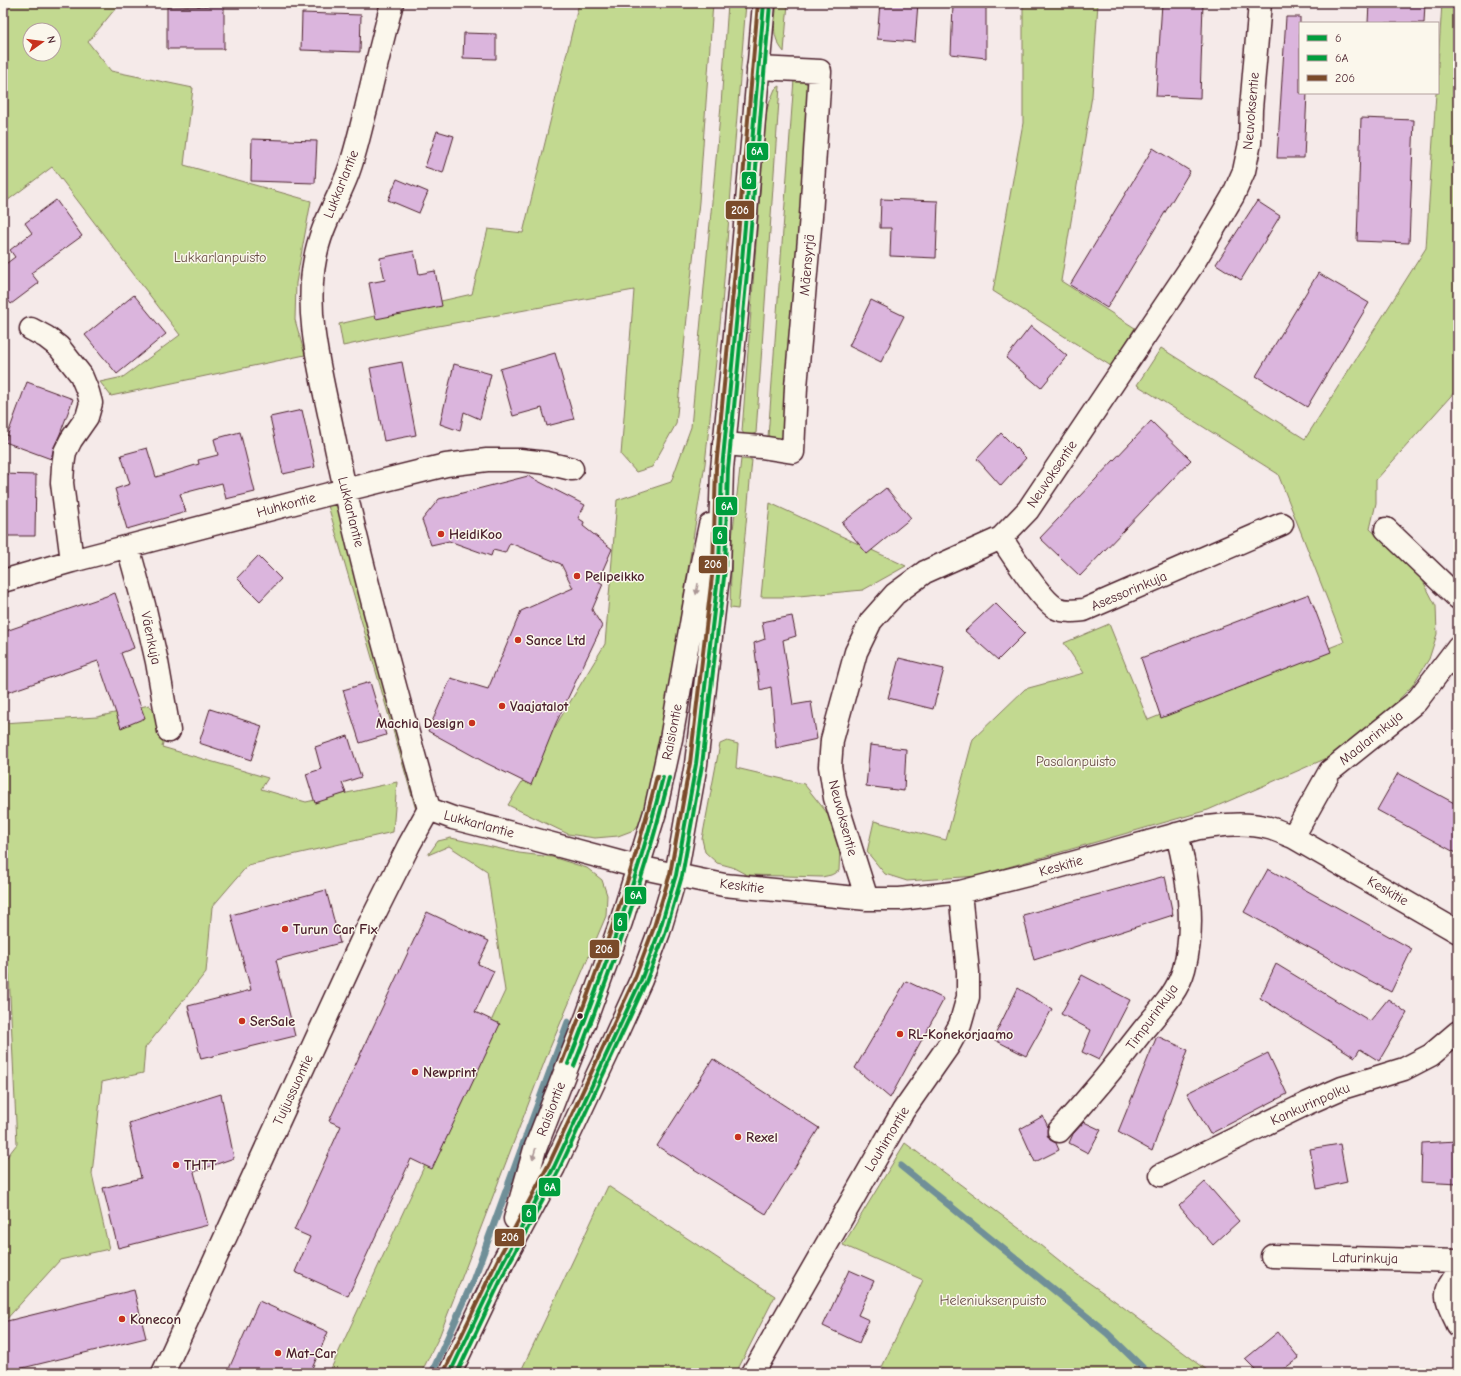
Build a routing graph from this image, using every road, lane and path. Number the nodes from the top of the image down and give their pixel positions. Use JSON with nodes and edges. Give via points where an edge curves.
{"nodes":[{"id":1,"x":392,"y":3,"type":"edge"},
{"id":2,"x":764,"y":3,"type":"edge"},
{"id":3,"x":1260,"y":3,"type":"edge"},
{"id":4,"x":758,"y":68,"type":"junction"},
{"id":5,"x":31,"y":329,"type":"dead end"},
{"id":6,"x":724,"y":444,"type":"junction"},
{"id":7,"x":572,"y":469,"type":"dead end"},
{"id":8,"x":722,"y":469,"type":"junction"},
{"id":9,"x":345,"y":490,"type":"junction"},
{"id":10,"x":1282,"y":524,"type":"dead end"},
{"id":11,"x":1386,"y":529,"type":"dead end"},
{"id":12,"x":1001,"y":538,"type":"junction"},
{"id":13,"x":128,"y":547,"type":"junction"},
{"id":14,"x":72,"y":560,"type":"junction"},
{"id":15,"x":3,"y":581,"type":"edge"},
{"id":16,"x":1458,"y":598,"type":"edge"},
{"id":17,"x":1458,"y":647,"type":"edge"},
{"id":18,"x":168,"y":731,"type":"dead end"},
{"id":19,"x":429,"y":809,"type":"junction"},
{"id":20,"x":1177,"y":834,"type":"junction"},
{"id":21,"x":1293,"y":837,"type":"junction"},
{"id":22,"x":638,"y":867,"type":"junction"},
{"id":23,"x":676,"y":875,"type":"junction"},
{"id":24,"x":960,"y":892,"type":"junction"},
{"id":25,"x":867,"y":899,"type":"junction"},
{"id":26,"x":1458,"y":932,"type":"edge"},
{"id":27,"x":1458,"y":1032,"type":"edge"},
{"id":28,"x":1059,"y":1132,"type":"dead end"},
{"id":29,"x":1161,"y":1175,"type":"dead end"},
{"id":30,"x":1272,"y":1256,"type":"dead end"},
{"id":31,"x":1458,"y":1261,"type":"edge"},
{"id":32,"x":503,"y":1262,"type":"junction"},
{"id":33,"x":1458,"y":1274,"type":"edge"},
{"id":34,"x":1458,"y":1325,"type":"edge"},
{"id":35,"x":163,"y":1373,"type":"edge"},
{"id":36,"x":450,"y":1373,"type":"edge"},
{"id":37,"x":753,"y":1373,"type":"edge"}],
"edges":[{"from":1,"to":9,"type":"street","name":"Lukkarlantie","via":[[355,151],[348,173],[324,225],[315,258],[312,288],[312,320],[317,352]]},
{"from":2,"to":4,"type":"street","name":"Raisiontie"},
{"from":3,"to":12,"type":"street","name":"Neuvoksentie","via":[[1250,144],[1244,171],[1233,196],[1193,264],[1028,510]]},
{"from":4,"to":6,"type":"street","name":"Raisiontie"},
{"from":4,"to":6,"type":"street","name":"Mäensyrjä","via":[[820,71],[793,452]]},
{"from":5,"to":14,"type":"street","via":[[59,347],[80,375],[91,404],[87,417],[65,452],[63,466],[62,483]]},
{"from":6,"to":8,"type":"street","name":"Raisiontie"},
{"from":7,"to":9,"type":"street","name":"Huhkontie","via":[[520,460],[487,460],[446,465]]},
{"from":8,"to":22,"type":"street","name":"Raisiontie","one_way":true,"via":[[701,567],[671,738],[655,812]]},
{"from":8,"to":23,"type":"street","name":"Raisiontie","via":[[719,568],[696,764]]},
{"from":9,"to":13,"type":"street","name":"Huhkontie"},
{"from":9,"to":19,"type":"street","name":"Lukkarlantie"},
{"from":10,"to":12,"type":"street","name":"Asessorinkuja","via":[[1084,610],[1068,611],[1056,608],[1044,597]]},
{"from":11,"to":16,"type":"street"},
{"from":12,"to":25,"type":"street","name":"Neuvoksentie","via":[[925,572],[895,594],[872,621],[856,652],[832,740],[830,766],[835,798]]},
{"from":13,"to":14,"type":"street","name":"Huhkontie"},
{"from":13,"to":18,"type":"street","name":"Väenkuja","via":[[157,662]]},
{"from":14,"to":15,"type":"street","name":"Huhkontie"},
{"from":17,"to":21,"type":"street","name":"Maalarinkuja","via":[[1416,702],[1330,771]]},
{"from":19,"to":22,"type":"street","name":"Lukkarlantie","via":[[453,818]]},
{"from":19,"to":35,"type":"street","name":"Tuijussuontie","via":[[365,933]]},
{"from":20,"to":21,"type":"street","name":"Keskitie","via":[[1224,824],[1269,828]]},
{"from":20,"to":24,"type":"street","name":"Keskitie"},
{"from":20,"to":28,"type":"street","name":"Timpurinkuja","via":[[1190,907],[1189,939],[1184,970],[1174,990],[1159,1010],[1095,1092]]},
{"from":21,"to":26,"type":"street","name":"Keskitie"},
{"from":22,"to":23,"type":"street","name":"Keskitie"},
{"from":22,"to":32,"type":"street","name":"Raisiontie","one_way":true,"via":[[587,1016],[535,1149]]},
{"from":23,"to":25,"type":"street","name":"Keskitie","via":[[724,885]]},
{"from":23,"to":32,"type":"street","name":"Raisiontie","via":[[641,980],[554,1167]]},
{"from":24,"to":25,"type":"street","name":"Keskitie","via":[[900,899]]},
{"from":24,"to":37,"type":"street","name":"Louhimontie","via":[[968,972],[968,998],[960,1025],[903,1111]]},
{"from":27,"to":29,"type":"street","name":"Kankurinpolku","via":[[1431,1055],[1404,1069],[1321,1097]]},
{"from":30,"to":31,"type":"street","name":"Laturinkuja"},
{"from":32,"to":36,"type":"street","name":"Raisiontie"},
{"from":33,"to":34,"type":"street","via":[[1451,1281],[1447,1291],[1448,1302]]}]}
